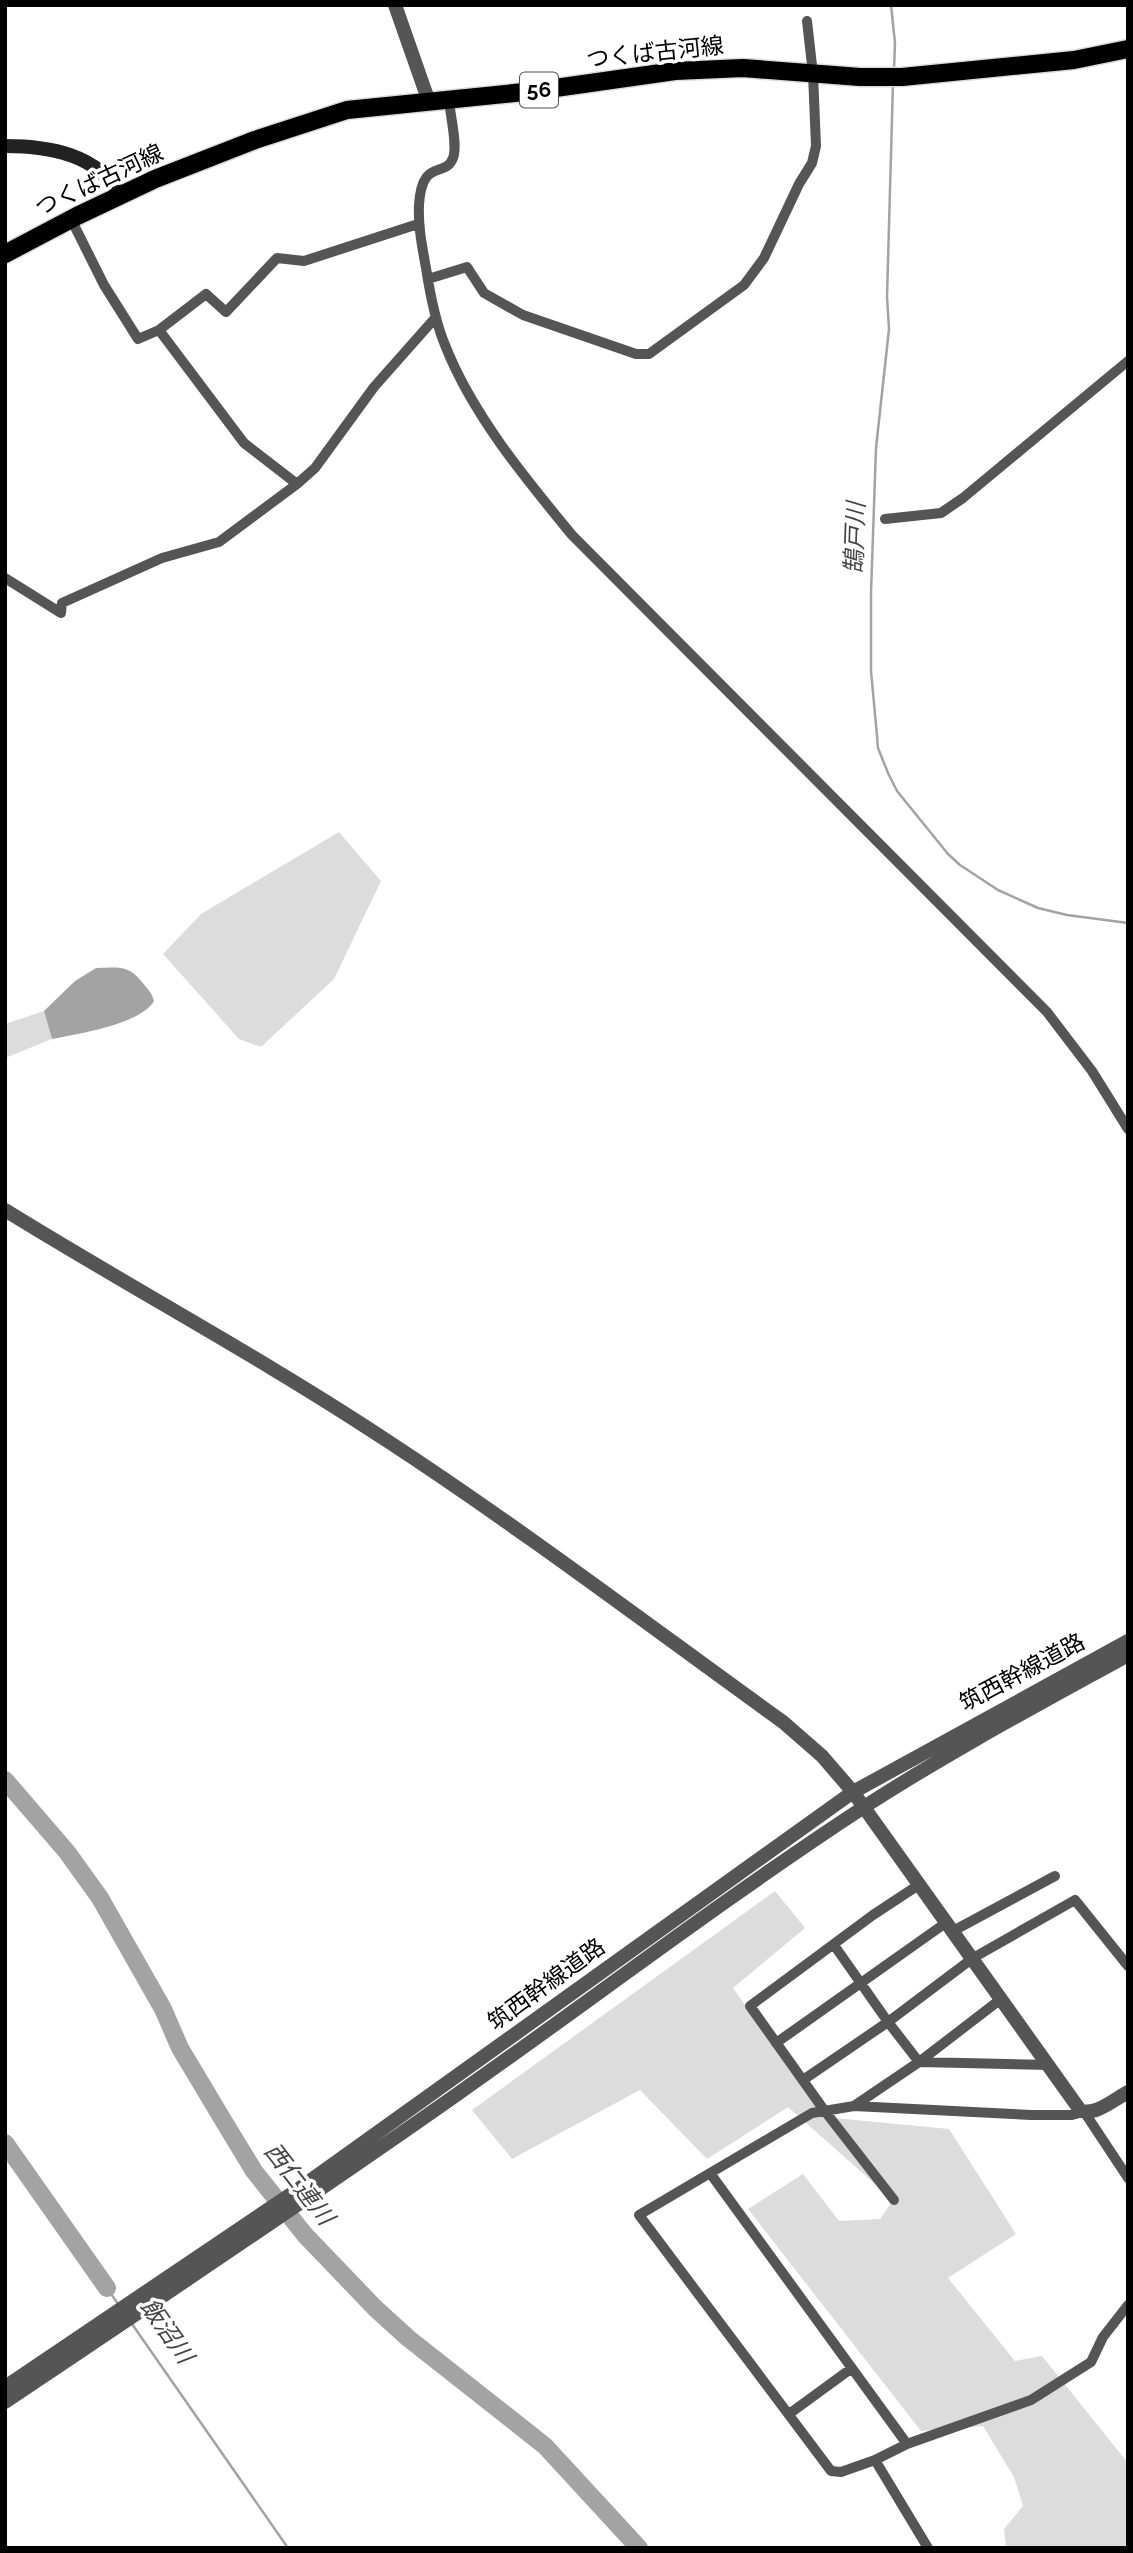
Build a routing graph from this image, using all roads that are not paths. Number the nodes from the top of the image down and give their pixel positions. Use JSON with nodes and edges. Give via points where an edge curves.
{"nodes":[{"id":1,"x":396,"y":5,"type":"edge"},
{"id":2,"x":807,"y":21,"type":"dead end"},
{"id":3,"x":1128,"y":49,"type":"edge"},
{"id":4,"x":813,"y":74,"type":"junction"},
{"id":5,"x":449,"y":100,"type":"junction"},
{"id":6,"x":429,"y":102,"type":"junction"},
{"id":7,"x":5,"y":146,"type":"edge"},
{"id":8,"x":120,"y":195,"type":"junction"},
{"id":9,"x":71,"y":219,"type":"junction"},
{"id":10,"x":418,"y":224,"type":"junction"},
{"id":11,"x":5,"y":254,"type":"edge"},
{"id":12,"x":428,"y":279,"type":"junction"},
{"id":13,"x":436,"y":317,"type":"junction"},
{"id":14,"x":159,"y":330,"type":"junction"},
{"id":15,"x":1128,"y":361,"type":"edge"},
{"id":16,"x":297,"y":484,"type":"junction"},
{"id":17,"x":885,"y":519,"type":"dead end"},
{"id":18,"x":5,"y":578,"type":"edge"},
{"id":19,"x":1128,"y":1129,"type":"edge"},
{"id":20,"x":5,"y":1210,"type":"edge"},
{"id":21,"x":1128,"y":1641,"type":"edge"},
{"id":22,"x":1128,"y":1654,"type":"edge"},
{"id":23,"x":853,"y":1792,"type":"junction"},
{"id":24,"x":864,"y":1807,"type":"junction"},
{"id":25,"x":1055,"y":1876,"type":"dead end"},
{"id":26,"x":920,"y":1884,"type":"junction"},
{"id":27,"x":950,"y":1926,"type":"junction"},
{"id":28,"x":834,"y":1945,"type":"junction"},
{"id":29,"x":973,"y":1958,"type":"junction"},
{"id":30,"x":1128,"y":1966,"type":"edge"},
{"id":31,"x":862,"y":1983,"type":"junction"},
{"id":32,"x":1001,"y":1999,"type":"junction"},
{"id":33,"x":888,"y":2022,"type":"junction"},
{"id":34,"x":776,"y":2043,"type":"junction"},
{"id":35,"x":919,"y":2062,"type":"junction"},
{"id":36,"x":1050,"y":2065,"type":"junction"},
{"id":37,"x":803,"y":2080,"type":"junction"},
{"id":38,"x":1128,"y":2092,"type":"edge"},
{"id":39,"x":854,"y":2106,"type":"junction"},
{"id":40,"x":824,"y":2110,"type":"junction"},
{"id":41,"x":1084,"y":2112,"type":"junction"},
{"id":42,"x":710,"y":2172,"type":"junction"},
{"id":43,"x":1128,"y":2178,"type":"edge"},
{"id":44,"x":304,"y":2192,"type":"junction"},
{"id":45,"x":894,"y":2200,"type":"dead end"},
{"id":46,"x":1128,"y":2305,"type":"edge"},
{"id":47,"x":111,"y":2323,"type":"junction"},
{"id":48,"x":852,"y":2368,"type":"junction"},
{"id":49,"x":5,"y":2387,"type":"edge"},
{"id":50,"x":5,"y":2402,"type":"edge"},
{"id":51,"x":789,"y":2414,"type":"junction"},
{"id":52,"x":907,"y":2444,"type":"junction"},
{"id":53,"x":875,"y":2460,"type":"junction"},
{"id":54,"x":928,"y":2548,"type":"edge"}],
"edges":[{"from":1,"to":6,"type":"street"},
{"from":2,"to":4,"type":"street"},
{"from":3,"to":4,"type":"main road","name":"つくば古河線","number":"56","via":[[1074,60],[895,78]]},
{"from":4,"to":5,"type":"main road","name":"つくば古河線","number":"56","via":[[743,68],[686,70]]},
{"from":4,"to":12,"type":"street","via":[[816,146],[812,163],[764,258],[744,285],[649,354],[636,354],[523,314],[484,293],[467,267]]},
{"from":5,"to":6,"type":"main road","name":"つくば古河線","number":"56"},
{"from":5,"to":10,"type":"street","via":[[453,160],[424,179]]},
{"from":6,"to":8,"type":"main road","name":"つくば古河線","number":"56","via":[[324,116]]},
{"from":7,"to":8,"type":"main road","via":[[45,148],[80,158],[103,172]]},
{"from":8,"to":9,"type":"main road","name":"つくば古河線","number":"56"},
{"from":9,"to":11,"type":"main road","name":"つくば古河線","number":"56"},
{"from":9,"to":14,"type":"street","via":[[138,339]]},
{"from":10,"to":12,"type":"street"},
{"from":10,"to":14,"type":"street","via":[[304,261],[277,258],[226,312],[206,294]]},
{"from":12,"to":13,"type":"street"},
{"from":13,"to":16,"type":"street","via":[[374,387],[315,468]]},
{"from":13,"to":19,"type":"street","via":[[463,384],[572,535],[1029,993],[1079,1052]]},
{"from":14,"to":16,"type":"street","via":[[244,443]]},
{"from":15,"to":17,"type":"street","via":[[941,513]]},
{"from":16,"to":18,"type":"street","via":[[219,542],[162,558],[62,603],[61,613]]},
{"from":20,"to":23,"type":"street","via":[[314,1394],[438,1474],[783,1722],[822,1756]]},
{"from":21,"to":23,"type":"street","name":"筑西幹線道路"},
{"from":22,"to":24,"type":"street","name":"筑西幹線道路"},
{"from":23,"to":24,"type":"street"},
{"from":23,"to":44,"type":"street","name":"筑西幹線道路"},
{"from":24,"to":26,"type":"street"},
{"from":24,"to":44,"type":"street","name":"筑西幹線道路","via":[[460,2092]]},
{"from":25,"to":27,"type":"street"},
{"from":26,"to":27,"type":"street"},
{"from":26,"to":28,"type":"street"},
{"from":27,"to":29,"type":"street"},
{"from":27,"to":31,"type":"street"},
{"from":28,"to":31,"type":"street"},
{"from":28,"to":34,"type":"street","via":[[750,2006]]},
{"from":29,"to":30,"type":"street","via":[[1075,1900]]},
{"from":29,"to":32,"type":"street"},
{"from":29,"to":33,"type":"street"},
{"from":31,"to":33,"type":"street"},
{"from":31,"to":34,"type":"street"},
{"from":32,"to":35,"type":"street"},
{"from":32,"to":36,"type":"street"},
{"from":33,"to":35,"type":"street"},
{"from":33,"to":37,"type":"street"},
{"from":34,"to":37,"type":"street"},
{"from":35,"to":36,"type":"street"},
{"from":35,"to":39,"type":"street"},
{"from":36,"to":41,"type":"street"},
{"from":37,"to":40,"type":"street"},
{"from":38,"to":41,"type":"street"},
{"from":39,"to":40,"type":"street"},
{"from":39,"to":41,"type":"street","via":[[1031,2115]]},
{"from":40,"to":42,"type":"street"},
{"from":40,"to":45,"type":"street"},
{"from":41,"to":43,"type":"street"},
{"from":42,"to":48,"type":"street"},
{"from":42,"to":51,"type":"street","via":[[639,2215]]},
{"from":44,"to":47,"type":"street","name":"筑西幹線道路"},
{"from":46,"to":52,"type":"street","via":[[1103,2337],[1091,2362],[1075,2373],[1031,2400]]},
{"from":47,"to":49,"type":"street","name":"筑西幹線道路"},
{"from":47,"to":50,"type":"street","name":"筑西幹線道路"},
{"from":48,"to":51,"type":"street"},
{"from":48,"to":52,"type":"street"},
{"from":51,"to":53,"type":"street","via":[[831,2471]]},
{"from":52,"to":53,"type":"street"},
{"from":53,"to":54,"type":"street"}]}
